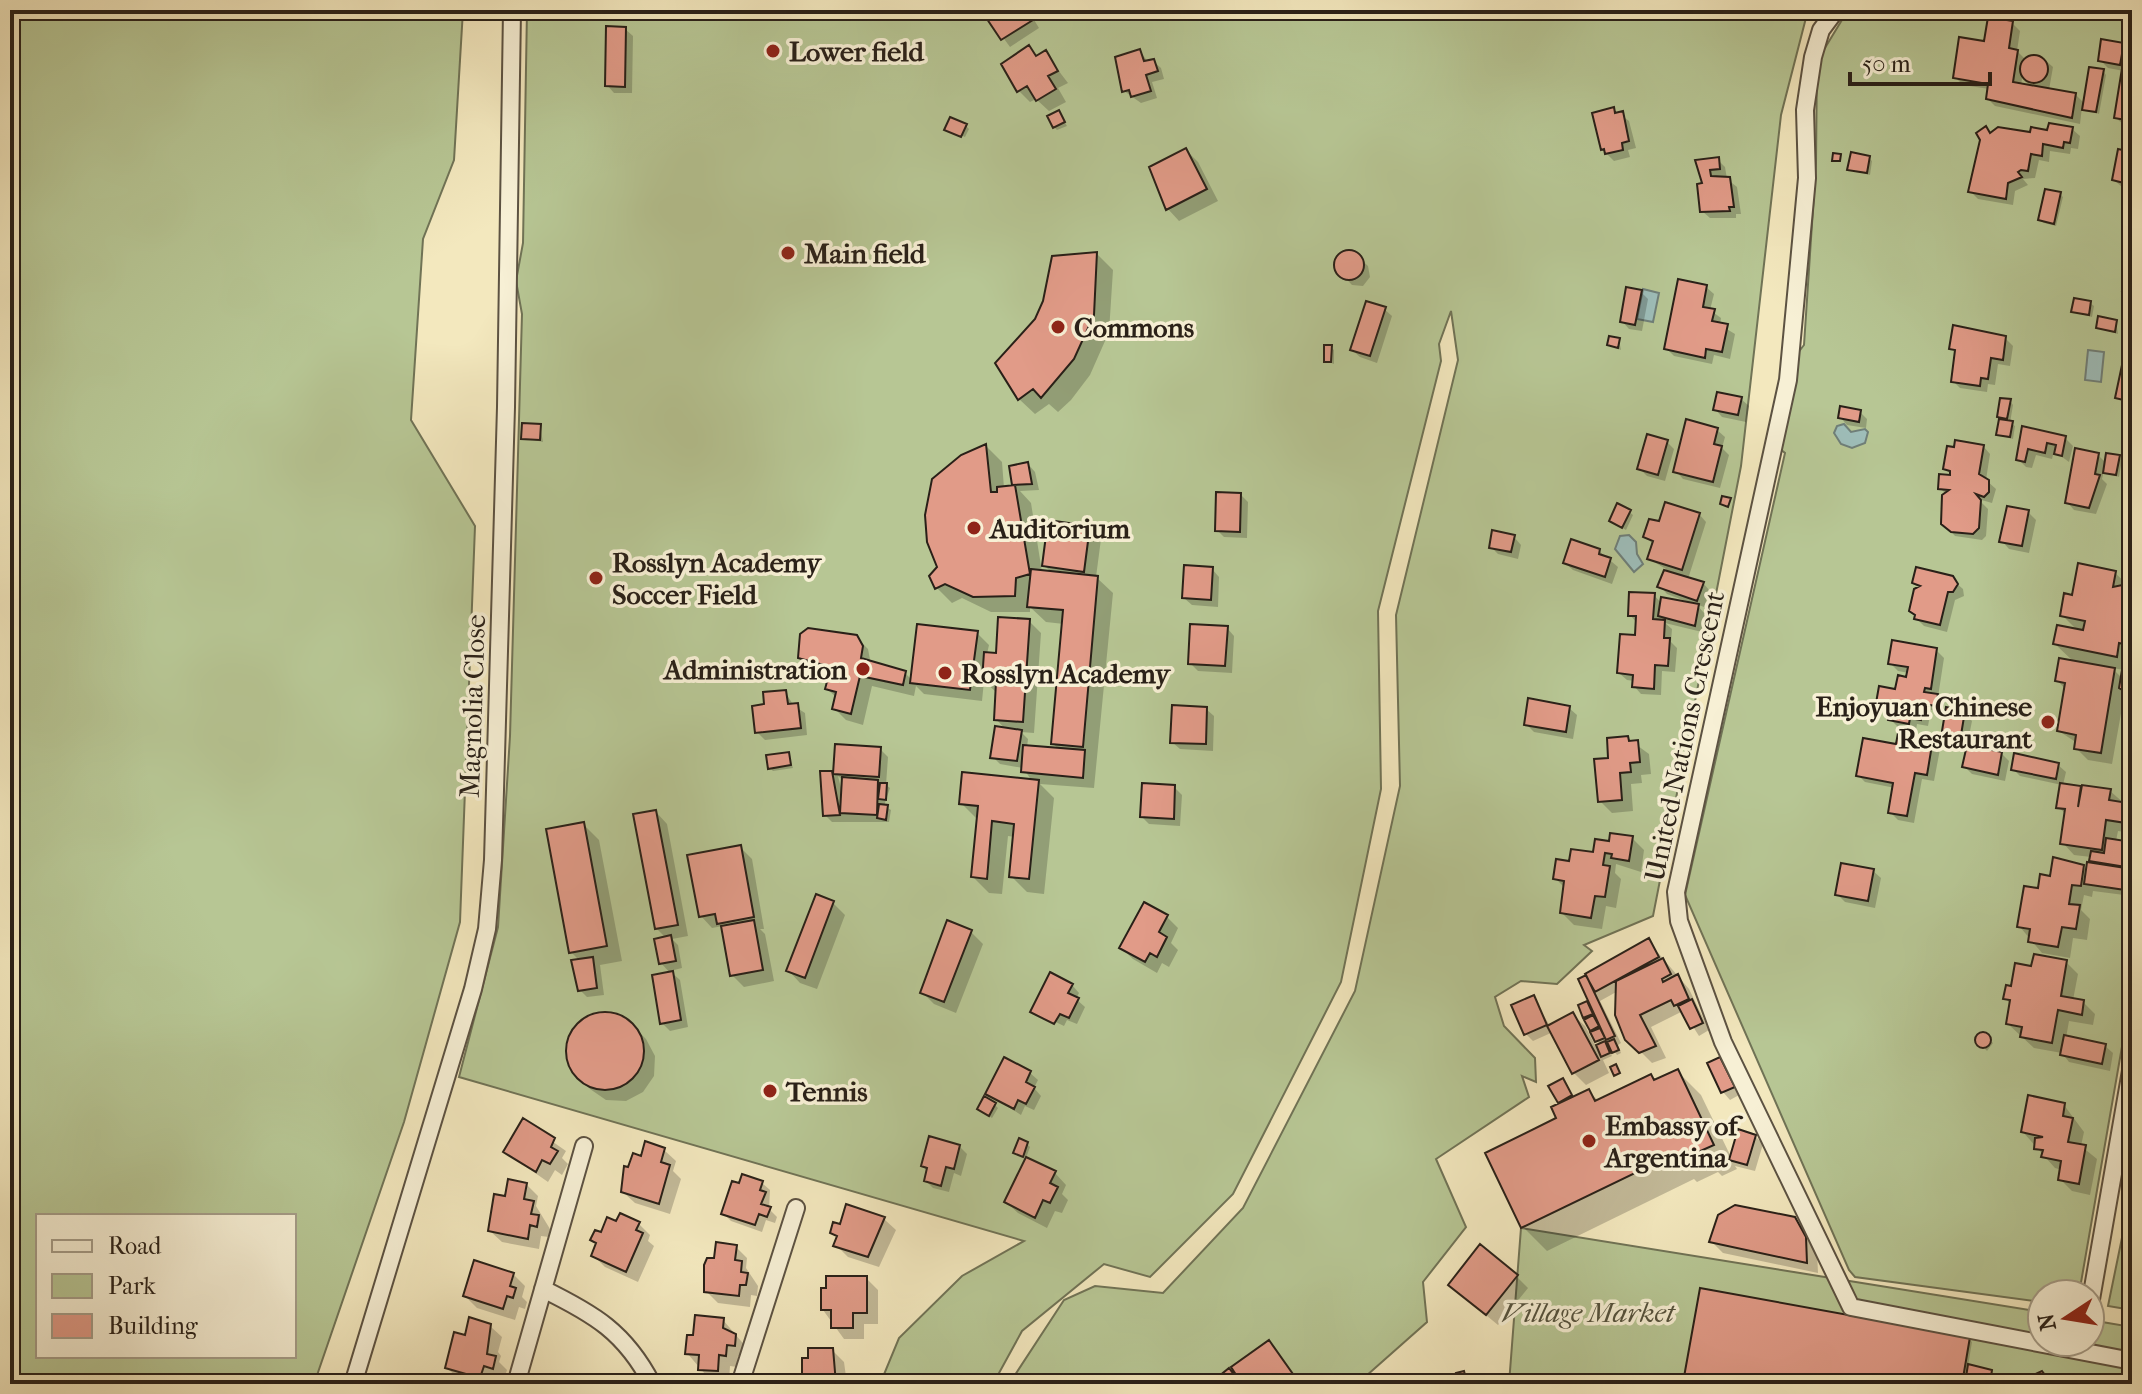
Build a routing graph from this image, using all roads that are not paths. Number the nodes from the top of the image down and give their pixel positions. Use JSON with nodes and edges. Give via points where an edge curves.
{"nodes":[{"id":1,"x":512,"y":10,"type":"edge"},
{"id":2,"x":1836,"y":10,"type":"edge"},
{"id":3,"x":2132,"y":1065,"type":"edge"},
{"id":4,"x":584,"y":1146,"type":"dead end"},
{"id":5,"x":796,"y":1208,"type":"dead end"},
{"id":6,"x":2095,"y":1278,"type":"edge"},
{"id":7,"x":543,"y":1289,"type":"junction"},
{"id":8,"x":2026,"y":1337,"type":"edge"},
{"id":9,"x":2106,"y":1354,"type":"edge"},
{"id":10,"x":2132,"y":1361,"type":"edge"},
{"id":11,"x":353,"y":1384,"type":"edge"},
{"id":12,"x":516,"y":1384,"type":"edge"},
{"id":13,"x":652,"y":1384,"type":"edge"},
{"id":14,"x":740,"y":1384,"type":"edge"}],
"edges":[{"from":1,"to":11,"type":"street","name":"Magnolia Close","via":[[506,437],[487,929]]},
{"from":2,"to":8,"type":"street","name":"United Nations Crescent","via":[[1821,30],[1805,110],[1807,178],[1788,380],[1676,892],[1679,921],[1723,1042],[1851,1307]]},
{"from":3,"to":6,"type":"street"},
{"from":4,"to":7,"type":"street"},
{"from":5,"to":14,"type":"street"},
{"from":7,"to":12,"type":"street"},
{"from":7,"to":13,"type":"street","via":[[592,1313],[620,1335]]},
{"from":9,"to":10,"type":"street","name":"United Nations Crescent"}]}
